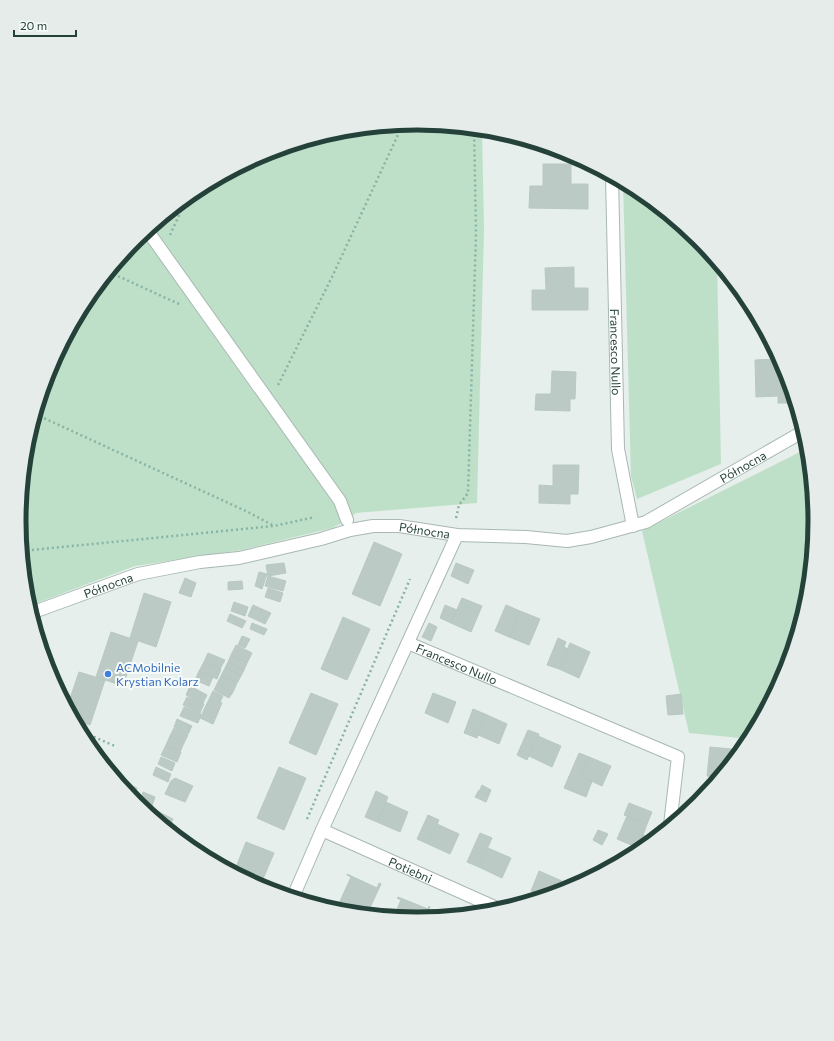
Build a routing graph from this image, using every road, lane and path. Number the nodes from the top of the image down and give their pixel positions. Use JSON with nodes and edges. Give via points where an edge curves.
{"nodes":[{"id":1,"x":401,"y":130,"type":"edge"},
{"id":2,"x":474,"y":134,"type":"edge"},
{"id":3,"x":612,"y":182,"type":"edge"},
{"id":4,"x":183,"y":207,"type":"edge"},
{"id":5,"x":150,"y":235,"type":"edge"},
{"id":6,"x":162,"y":252,"type":"junction"},
{"id":7,"x":114,"y":274,"type":"edge"},
{"id":8,"x":181,"y":305,"type":"dead end"},
{"id":9,"x":269,"y":401,"type":"junction"},
{"id":10,"x":40,"y":416,"type":"edge"},
{"id":11,"x":798,"y":434,"type":"edge"},
{"id":12,"x":459,"y":505,"type":"dead end"},
{"id":13,"x":315,"y":518,"type":"dead end"},
{"id":14,"x":347,"y":520,"type":"dead end"},
{"id":15,"x":274,"y":526,"type":"junction"},
{"id":16,"x":633,"y":526,"type":"junction"},
{"id":17,"x":457,"y":535,"type":"junction"},
{"id":18,"x":27,"y":550,"type":"edge"},
{"id":19,"x":410,"y":579,"type":"dead end"},
{"id":20,"x":37,"y":611,"type":"edge"},
{"id":21,"x":408,"y":643,"type":"junction"},
{"id":22,"x":90,"y":735,"type":"edge"},
{"id":23,"x":115,"y":746,"type":"dead end"},
{"id":24,"x":671,"y":818,"type":"edge"},
{"id":25,"x":307,"y":819,"type":"dead end"},
{"id":26,"x":322,"y":830,"type":"junction"},
{"id":27,"x":295,"y":892,"type":"edge"},
{"id":28,"x":489,"y":905,"type":"edge"}],
"edges":[{"from":1,"to":9,"type":"path","via":[[332,277]]},
{"from":2,"to":12,"type":"path","via":[[476,233],[468,493]]},
{"from":3,"to":16,"type":"street","name":"Francesco Nullo","via":[[618,450]]},
{"from":4,"to":6,"type":"path"},
{"from":5,"to":6,"type":"street"},
{"from":6,"to":9,"type":"street"},
{"from":7,"to":8,"type":"path"},
{"from":9,"to":14,"type":"street","via":[[340,502]]},
{"from":10,"to":15,"type":"path"},
{"from":11,"to":16,"type":"street","name":"Północna","via":[[646,522]]},
{"from":13,"to":15,"type":"path"},
{"from":15,"to":18,"type":"path"},
{"from":16,"to":17,"type":"street","name":"Północna","via":[[567,541]]},
{"from":17,"to":20,"type":"street","name":"Północna","via":[[398,526],[373,526],[350,530],[239,558],[200,562],[138,574]]},
{"from":17,"to":21,"type":"street"},
{"from":19,"to":25,"type":"path"},
{"from":21,"to":24,"type":"street","name":"Francesco Nullo","via":[[678,757]]},
{"from":21,"to":26,"type":"street","name":"Francesco Nullo"},
{"from":22,"to":23,"type":"path"},
{"from":26,"to":27,"type":"street","name":"Francesco Nullo"},
{"from":26,"to":28,"type":"street","name":"Potiebni"}]}
